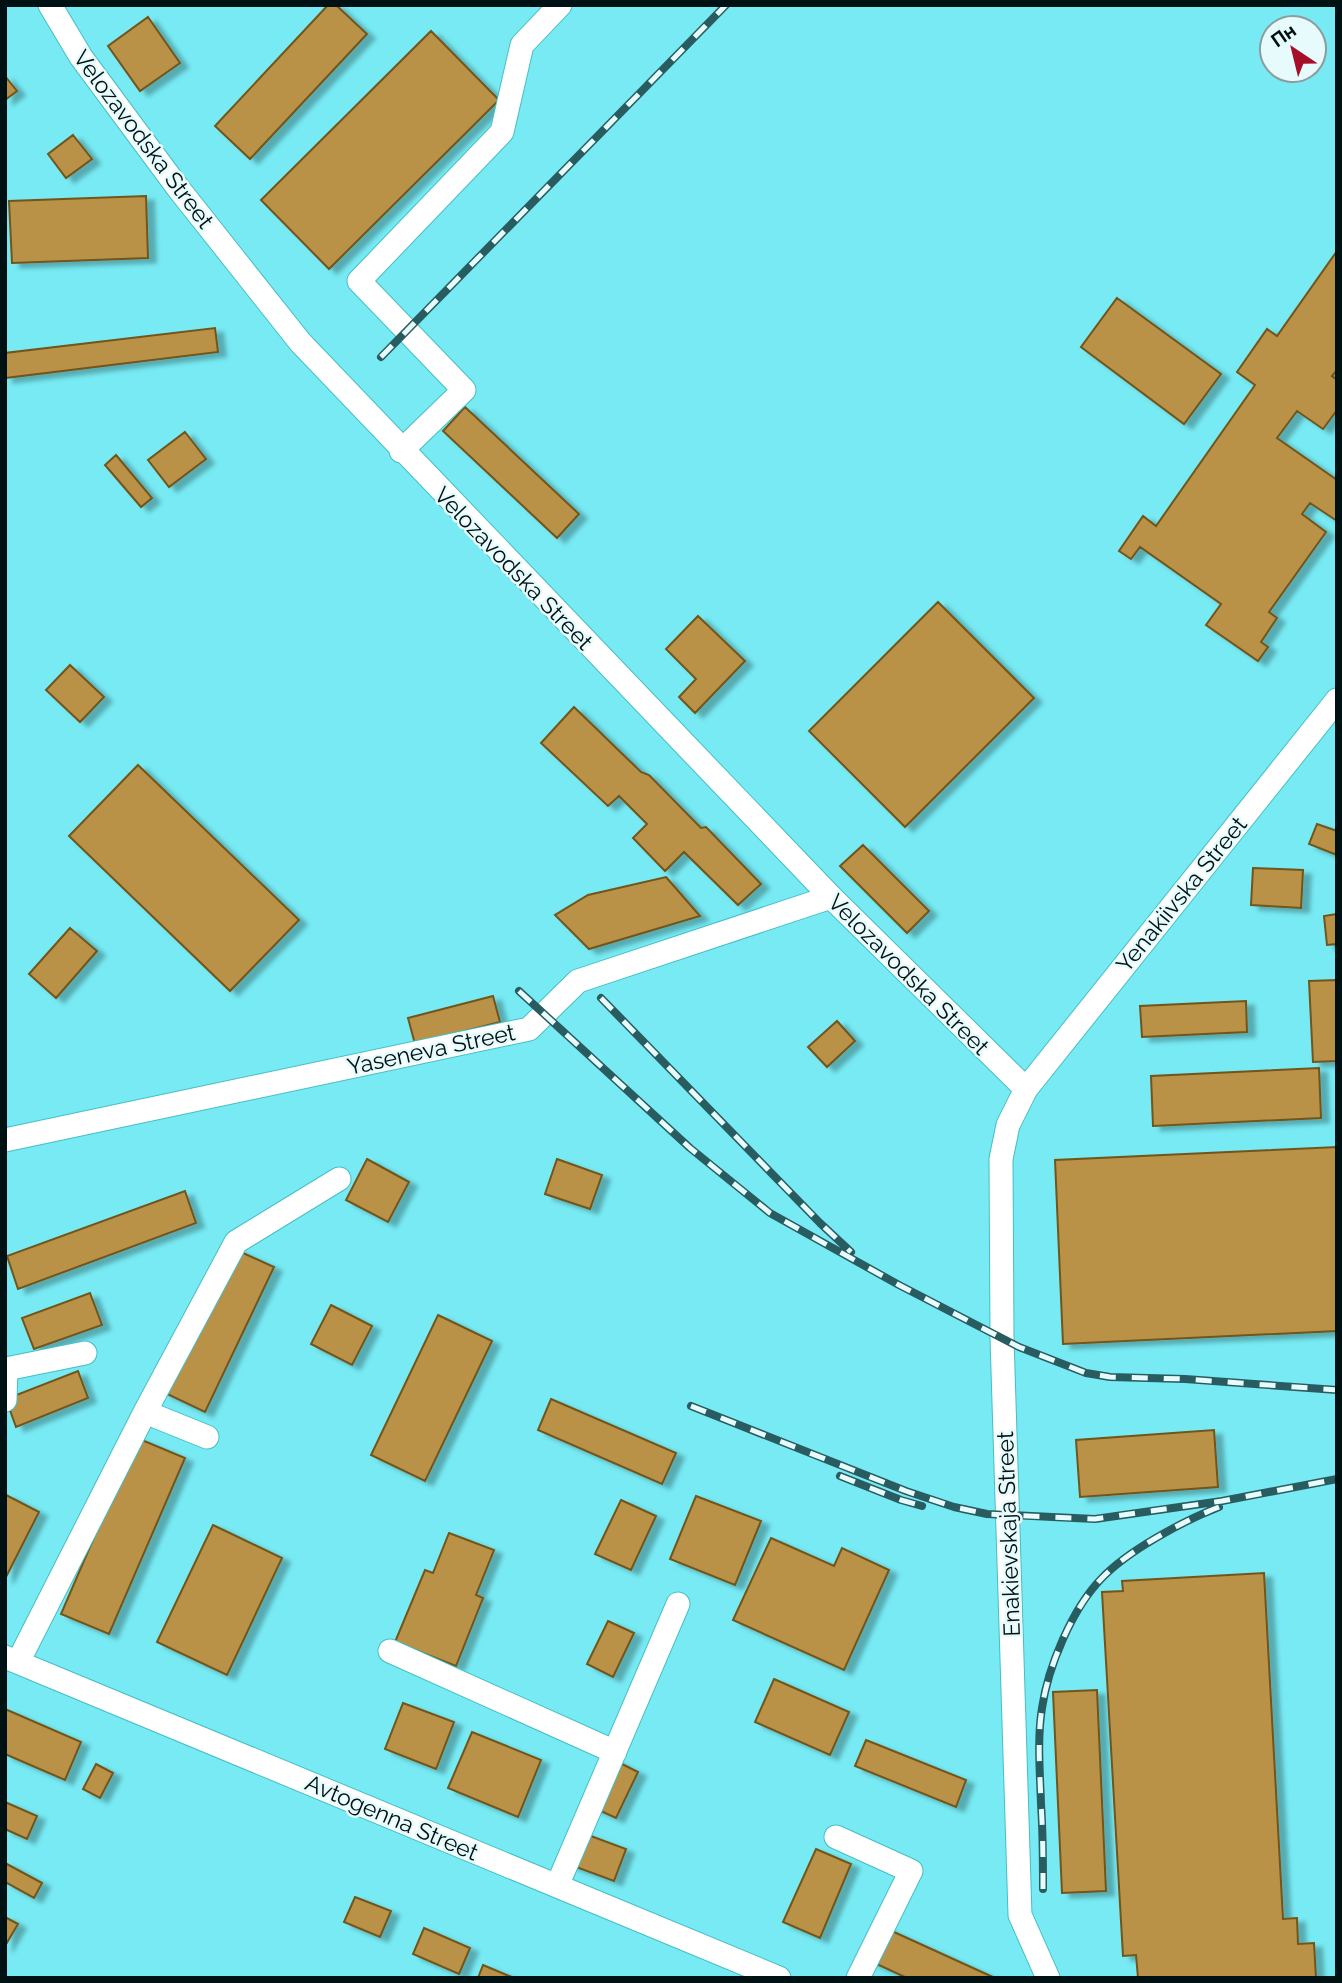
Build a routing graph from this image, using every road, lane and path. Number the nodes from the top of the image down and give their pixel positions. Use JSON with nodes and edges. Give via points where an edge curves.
{"nodes":[{"id":1,"x":50,"y":5,"type":"edge"},
{"id":2,"x":560,"y":5,"type":"edge"},
{"id":3,"x":401,"y":451,"type":"junction"},
{"id":4,"x":1337,"y":700,"type":"edge"},
{"id":5,"x":831,"y":897,"type":"junction"},
{"id":6,"x":1026,"y":1089,"type":"junction"},
{"id":7,"x":5,"y":1140,"type":"edge"},
{"id":8,"x":339,"y":1179,"type":"dead end"},
{"id":9,"x":85,"y":1353,"type":"dead end"},
{"id":10,"x":5,"y":1400,"type":"edge"},
{"id":11,"x":145,"y":1412,"type":"junction"},
{"id":12,"x":207,"y":1437,"type":"dead end"},
{"id":13,"x":678,"y":1604,"type":"dead end"},
{"id":14,"x":390,"y":1651,"type":"dead end"},
{"id":15,"x":12,"y":1660,"type":"edge"},
{"id":16,"x":615,"y":1752,"type":"junction"},
{"id":17,"x":836,"y":1837,"type":"dead end"},
{"id":18,"x":557,"y":1886,"type":"junction"},
{"id":19,"x":779,"y":1978,"type":"edge"},
{"id":20,"x":858,"y":1978,"type":"edge"},
{"id":21,"x":1048,"y":1978,"type":"edge"}],
"edges":[{"from":1,"to":3,"type":"street","name":"Velozavodska Street","via":[[81,57],[178,188],[300,342]]},
{"from":2,"to":3,"type":"street","via":[[522,45],[502,132],[359,281],[464,390]]},
{"from":3,"to":5,"type":"street","name":"Velozavodska Street"},
{"from":4,"to":6,"type":"street","name":"Yenakiivska Street"},
{"from":5,"to":6,"type":"street","name":"Velozavodska Street"},
{"from":5,"to":7,"type":"street","name":"Yaseneva Street","via":[[579,981],[529,1028]]},
{"from":6,"to":21,"type":"street","name":"Enakievskaja Street","via":[[1009,1125],[1001,1159],[1003,1352],[1020,1915]]},
{"from":8,"to":11,"type":"street","via":[[236,1242]]},
{"from":9,"to":10,"type":"street","via":[[6,1369]]},
{"from":11,"to":12,"type":"street"},
{"from":11,"to":15,"type":"street"},
{"from":13,"to":16,"type":"street"},
{"from":14,"to":16,"type":"street"},
{"from":15,"to":18,"type":"street","name":"Avtogenna Street"},
{"from":16,"to":18,"type":"street"},
{"from":17,"to":20,"type":"street","via":[[911,1871]]},
{"from":18,"to":19,"type":"street","name":"Avtogenna Street"}]}
